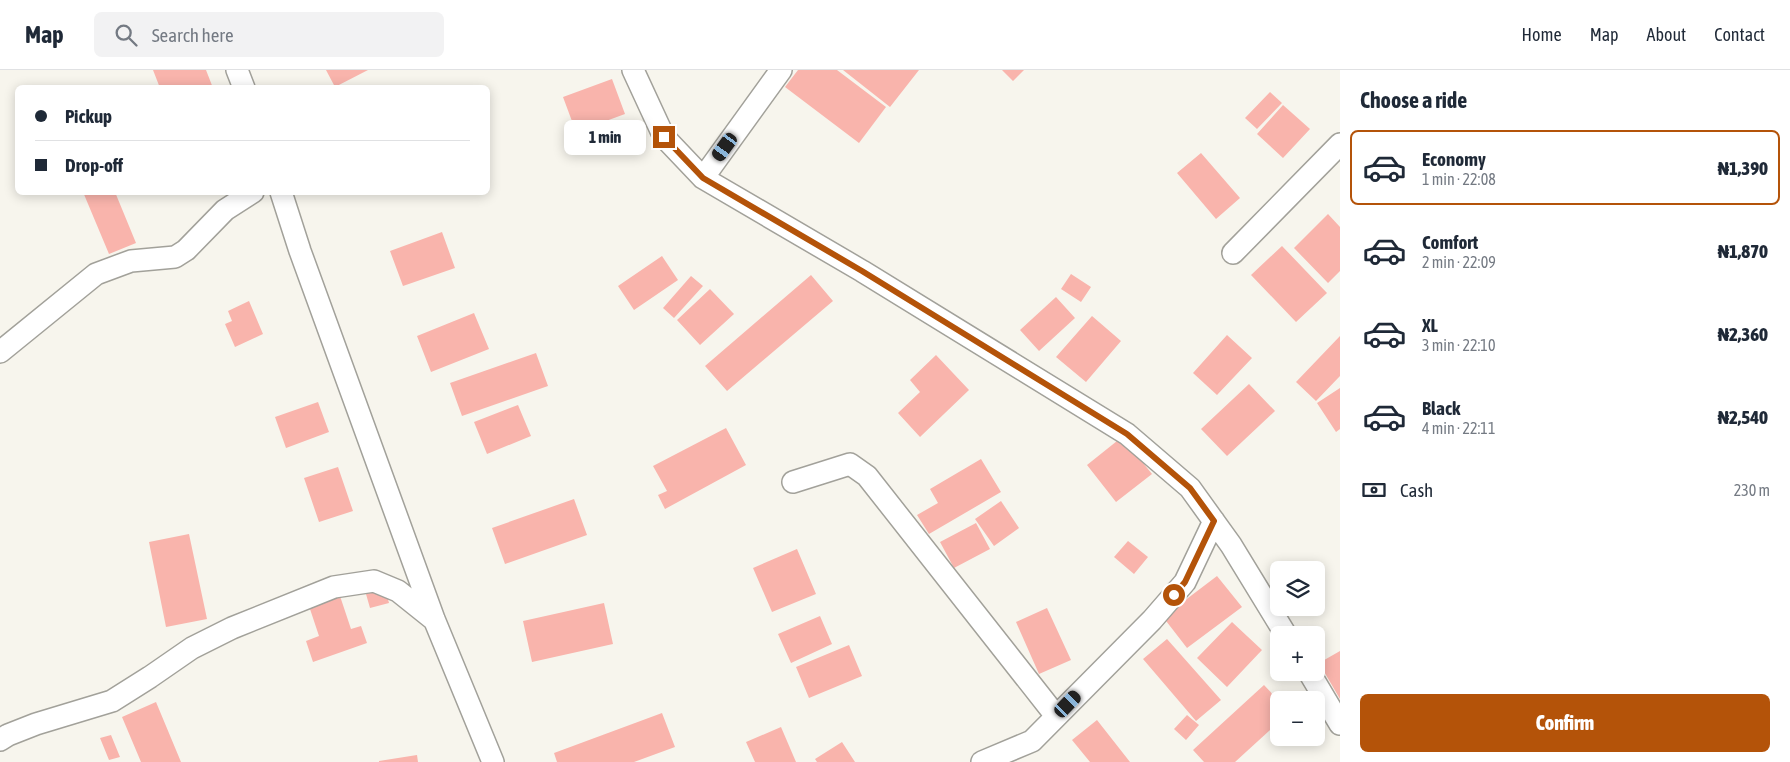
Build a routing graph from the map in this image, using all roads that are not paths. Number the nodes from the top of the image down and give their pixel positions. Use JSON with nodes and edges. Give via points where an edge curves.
{"nodes":[{"id":1,"x":237,"y":70,"type":"edge"},
{"id":2,"x":633,"y":70,"type":"edge"},
{"id":3,"x":781,"y":70,"type":"edge"},
{"id":4,"x":243,"y":85,"type":"edge"},
{"id":5,"x":1340,"y":144,"type":"edge"},
{"id":6,"x":703,"y":178,"type":"junction"},
{"id":7,"x":248,"y":195,"type":"edge"},
{"id":8,"x":282,"y":195,"type":"edge"},
{"id":9,"x":1233,"y":253,"type":"dead end"},
{"id":10,"x":0,"y":352,"type":"edge"},
{"id":11,"x":793,"y":482,"type":"dead end"},
{"id":12,"x":1214,"y":521,"type":"junction"},
{"id":13,"x":434,"y":619,"type":"junction"},
{"id":14,"x":1280,"y":626,"type":"edge"},
{"id":15,"x":1314,"y":681,"type":"edge"},
{"id":16,"x":1056,"y":716,"type":"junction"},
{"id":17,"x":1340,"y":724,"type":"edge"},
{"id":18,"x":0,"y":740,"type":"edge"},
{"id":19,"x":493,"y":762,"type":"edge"},
{"id":20,"x":982,"y":762,"type":"edge"}],
"edges":[{"from":1,"to":4,"type":"street"},
{"from":2,"to":6,"type":"street","via":[[664,137]]},
{"from":3,"to":6,"type":"street"},
{"from":5,"to":9,"type":"street"},
{"from":6,"to":12,"type":"street","via":[[862,271],[1127,434],[1190,488]]},
{"from":7,"to":10,"type":"street","via":[[226,210],[175,257],[130,261],[96,274]]},
{"from":8,"to":13,"type":"street"},
{"from":11,"to":16,"type":"street","via":[[850,464],[867,476]]},
{"from":12,"to":14,"type":"street"},
{"from":12,"to":16,"type":"street","via":[[1185,582],[1152,620]]},
{"from":13,"to":18,"type":"street","via":[[398,591],[374,581],[334,587],[232,628],[192,648],[112,701],[36,724]]},
{"from":13,"to":19,"type":"street"},
{"from":15,"to":17,"type":"street"},
{"from":16,"to":20,"type":"street","via":[[1032,740]]}]}
